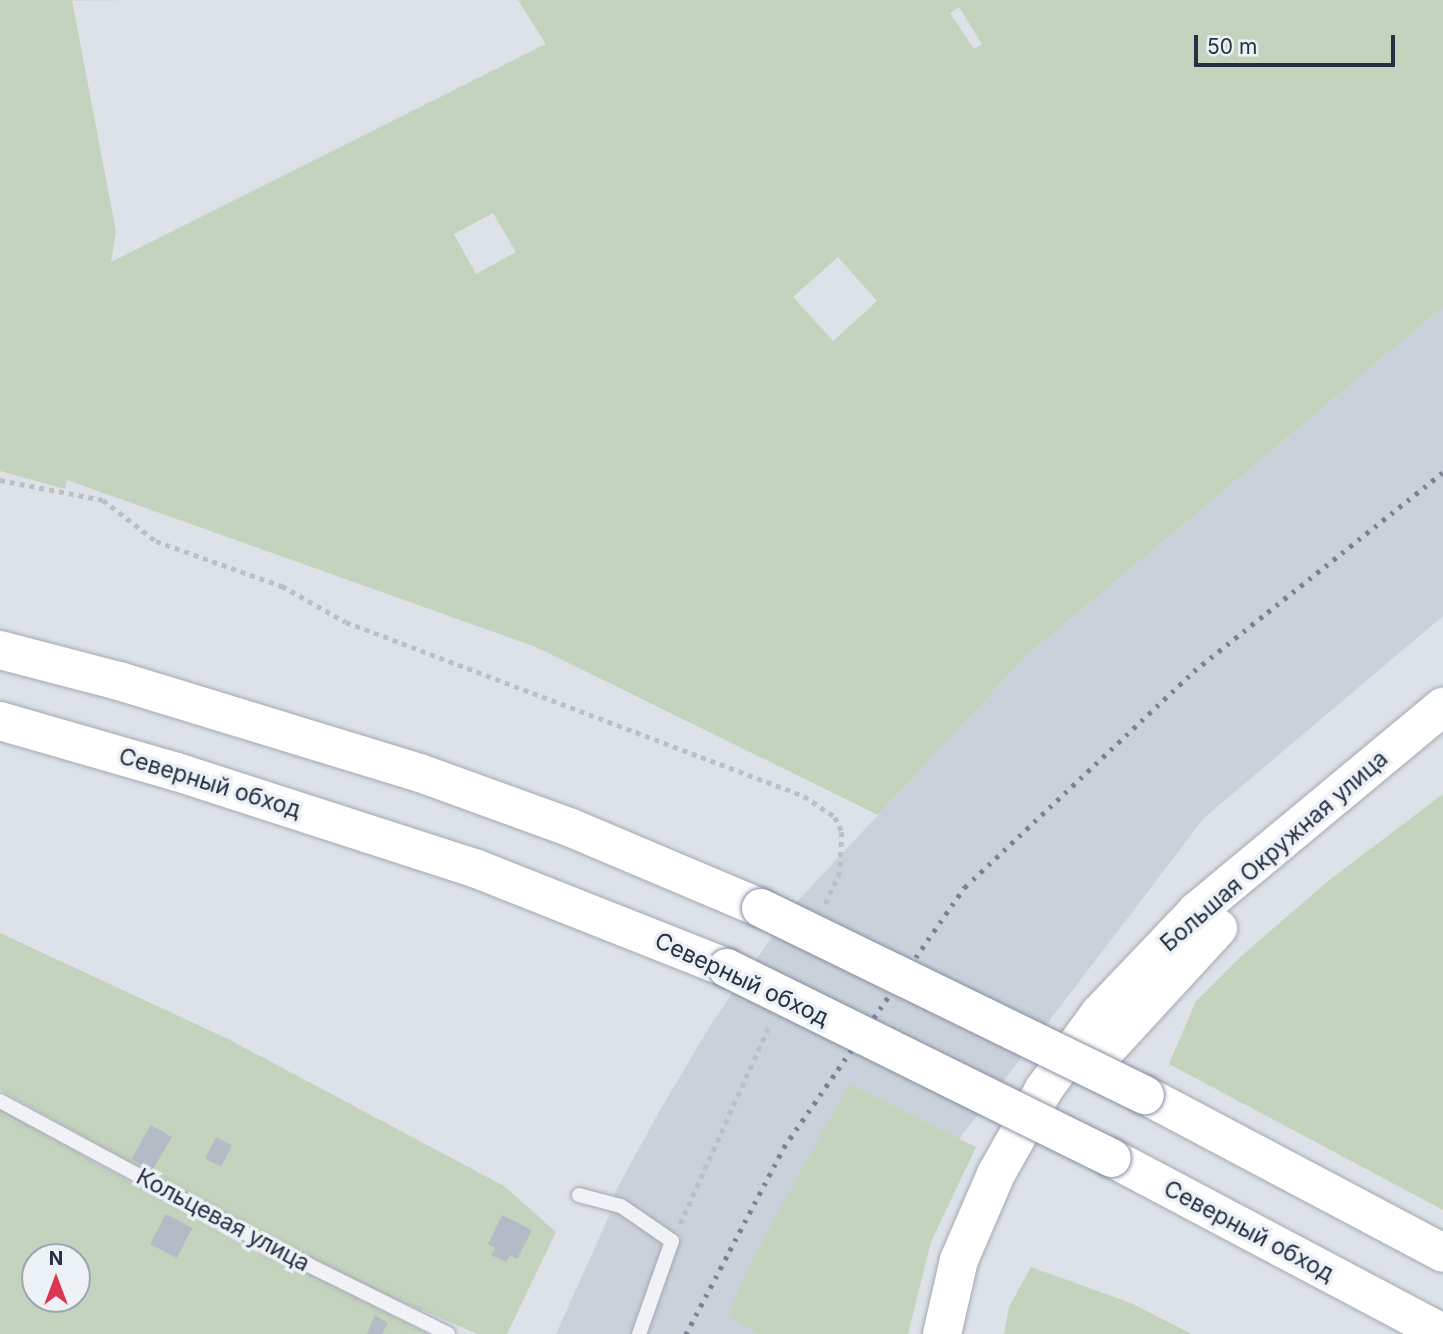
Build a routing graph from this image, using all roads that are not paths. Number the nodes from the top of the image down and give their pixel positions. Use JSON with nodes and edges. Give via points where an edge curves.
{"nodes":[{"id":1,"x":0,"y":639,"type":"edge"},
{"id":2,"x":0,"y":650,"type":"edge"},
{"id":3,"x":119,"y":681,"type":"junction"},
{"id":4,"x":1443,"y":707,"type":"edge"},
{"id":5,"x":0,"y":721,"type":"edge"},
{"id":6,"x":1443,"y":740,"type":"edge"},
{"id":7,"x":0,"y":1101,"type":"edge"},
{"id":8,"x":579,"y":1195,"type":"dead end"},
{"id":9,"x":1443,"y":1252,"type":"edge"},
{"id":10,"x":1443,"y":1333,"type":"edge"},
{"id":11,"x":448,"y":1334,"type":"edge"},
{"id":12,"x":639,"y":1334,"type":"edge"},
{"id":13,"x":942,"y":1334,"type":"edge"},
{"id":14,"x":970,"y":1334,"type":"edge"}],
"edges":[{"from":1,"to":3,"type":"main road"},
{"from":2,"to":3,"type":"main road"},
{"from":3,"to":9,"type":"main road","bridge":true,"via":[[420,773],[569,827],[761,908],[1145,1095]]},
{"from":4,"to":13,"type":"main road","name":"Большая Окружная улица","via":[[1198,911],[1100,1013],[1044,1089],[996,1174],[959,1260]]},
{"from":5,"to":10,"type":"main road","name":"Северный обход","bridge":true,"via":[[177,772],[477,869],[727,968],[1112,1158]]},
{"from":6,"to":14,"type":"main road","name":"Большая Окружная улица","via":[[1214,931],[1117,1035],[1066,1104],[1019,1185],[984,1268]]},
{"from":7,"to":11,"type":"lane","name":"Кольцевая улица","via":[[258,1241]]},
{"from":8,"to":12,"type":"lane","via":[[621,1206],[672,1241]]}]}
